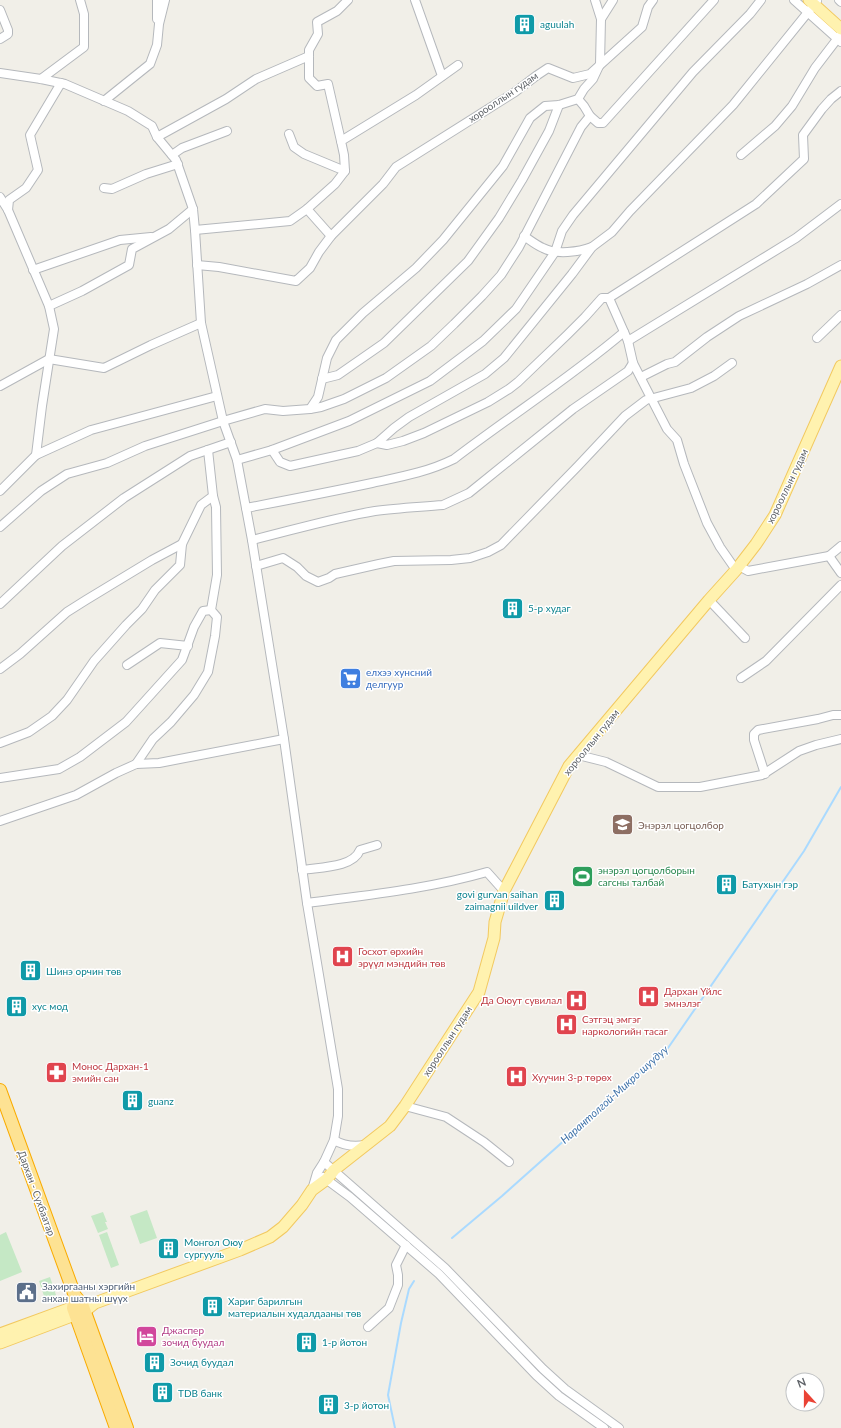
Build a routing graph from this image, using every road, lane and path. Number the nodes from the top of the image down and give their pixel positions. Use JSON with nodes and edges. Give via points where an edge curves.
{"nodes":[{"id":1,"x":80,"y":0,"type":"edge"},
{"id":2,"x":157,"y":0,"type":"edge"},
{"id":3,"x":165,"y":0,"type":"edge"},
{"id":4,"x":348,"y":0,"type":"edge"},
{"id":5,"x":415,"y":0,"type":"edge"},
{"id":6,"x":595,"y":0,"type":"edge"},
{"id":7,"x":613,"y":0,"type":"edge"},
{"id":8,"x":653,"y":0,"type":"edge"},
{"id":9,"x":714,"y":0,"type":"edge"},
{"id":10,"x":761,"y":0,"type":"edge"},
{"id":11,"x":794,"y":0,"type":"edge"},
{"id":12,"x":812,"y":5,"type":"edge"},
{"id":13,"x":0,"y":10,"type":"edge"},
{"id":14,"x":601,"y":20,"type":"junction"},
{"id":15,"x":840,"y":36,"type":"edge"},
{"id":16,"x":0,"y":39,"type":"edge"},
{"id":17,"x":158,"y":39,"type":"junction"},
{"id":18,"x":309,"y":56,"type":"junction"},
{"id":19,"x":600,"y":64,"type":"junction"},
{"id":20,"x":458,"y":65,"type":"dead end"},
{"id":21,"x":0,"y":73,"type":"edge"},
{"id":22,"x":442,"y":76,"type":"junction"},
{"id":23,"x":41,"y":79,"type":"junction"},
{"id":24,"x":61,"y":83,"type":"junction"},
{"id":25,"x":841,"y":91,"type":"edge"},
{"id":26,"x":578,"y":99,"type":"junction"},
{"id":27,"x":104,"y":101,"type":"junction"},
{"id":28,"x":559,"y":105,"type":"junction"},
{"id":29,"x":590,"y":116,"type":"junction"},
{"id":30,"x":227,"y":131,"type":"dead end"},
{"id":31,"x":289,"y":134,"type":"dead end"},
{"id":32,"x":157,"y":137,"type":"junction"},
{"id":33,"x":341,"y":141,"type":"junction"},
{"id":34,"x":172,"y":155,"type":"junction"},
{"id":35,"x":741,"y":155,"type":"dead end"},
{"id":36,"x":178,"y":164,"type":"junction"},
{"id":37,"x":345,"y":171,"type":"junction"},
{"id":38,"x":104,"y":188,"type":"dead end"},
{"id":39,"x":0,"y":197,"type":"edge"},
{"id":40,"x":841,"y":204,"type":"edge"},
{"id":41,"x":193,"y":209,"type":"junction"},
{"id":42,"x":307,"y":209,"type":"junction"},
{"id":43,"x":8,"y":210,"type":"junction"},
{"id":44,"x":195,"y":230,"type":"junction"},
{"id":45,"x":154,"y":236,"type":"junction"},
{"id":46,"x":331,"y":236,"type":"junction"},
{"id":47,"x":524,"y":236,"type":"junction"},
{"id":48,"x":592,"y":247,"type":"junction"},
{"id":49,"x":555,"y":252,"type":"junction"},
{"id":50,"x":197,"y":265,"type":"junction"},
{"id":51,"x":841,"y":265,"type":"edge"},
{"id":52,"x":33,"y":270,"type":"junction"},
{"id":53,"x":608,"y":298,"type":"junction"},
{"id":54,"x":49,"y":306,"type":"junction"},
{"id":55,"x":841,"y":315,"type":"edge"},
{"id":56,"x":201,"y":323,"type":"junction"},
{"id":57,"x":624,"y":332,"type":"junction"},
{"id":58,"x":817,"y":338,"type":"dead end"},
{"id":59,"x":628,"y":341,"type":"junction"},
{"id":60,"x":50,"y":359,"type":"junction"},
{"id":61,"x":634,"y":363,"type":"junction"},
{"id":62,"x":732,"y":363,"type":"dead end"},
{"id":63,"x":841,"y":366,"type":"edge"},
{"id":64,"x":641,"y":377,"type":"junction"},
{"id":65,"x":322,"y":379,"type":"junction"},
{"id":66,"x":0,"y":386,"type":"edge"},
{"id":67,"x":217,"y":396,"type":"junction"},
{"id":68,"x":651,"y":399,"type":"junction"},
{"id":69,"x":310,"y":409,"type":"junction"},
{"id":70,"x":223,"y":420,"type":"junction"},
{"id":71,"x":231,"y":442,"type":"junction"},
{"id":72,"x":377,"y":443,"type":"junction"},
{"id":73,"x":208,"y":450,"type":"junction"},
{"id":74,"x":272,"y":450,"type":"junction"},
{"id":75,"x":36,"y":455,"type":"junction"},
{"id":76,"x":237,"y":460,"type":"junction"},
{"id":77,"x":0,"y":490,"type":"edge"},
{"id":78,"x":213,"y":496,"type":"junction"},
{"id":79,"x":246,"y":508,"type":"junction"},
{"id":80,"x":0,"y":527,"type":"edge"},
{"id":81,"x":252,"y":540,"type":"junction"},
{"id":82,"x":182,"y":544,"type":"junction"},
{"id":83,"x":841,"y":546,"type":"edge"},
{"id":84,"x":829,"y":556,"type":"junction"},
{"id":85,"x":256,"y":566,"type":"junction"},
{"id":86,"x":737,"y":568,"type":"junction"},
{"id":87,"x":841,"y":573,"type":"edge"},
{"id":88,"x":841,"y":586,"type":"edge"},
{"id":89,"x":709,"y":600,"type":"junction"},
{"id":90,"x":0,"y":604,"type":"edge"},
{"id":91,"x":211,"y":610,"type":"junction"},
{"id":92,"x":745,"y":638,"type":"dead end"},
{"id":93,"x":188,"y":646,"type":"junction"},
{"id":94,"x":127,"y":665,"type":"dead end"},
{"id":95,"x":0,"y":669,"type":"edge"},
{"id":96,"x":741,"y":678,"type":"dead end"},
{"id":97,"x":841,"y":715,"type":"edge"},
{"id":98,"x":284,"y":739,"type":"junction"},
{"id":99,"x":841,"y":739,"type":"edge"},
{"id":100,"x":0,"y":743,"type":"edge"},
{"id":101,"x":578,"y":755,"type":"junction"},
{"id":102,"x":136,"y":764,"type":"junction"},
{"id":103,"x":765,"y":774,"type":"junction"},
{"id":104,"x":0,"y":778,"type":"edge"},
{"id":105,"x":0,"y":821,"type":"edge"},
{"id":106,"x":376,"y":845,"type":"dead end"},
{"id":107,"x":302,"y":870,"type":"junction"},
{"id":108,"x":504,"y":891,"type":"junction"},
{"id":109,"x":307,"y":903,"type":"junction"},
{"id":110,"x":0,"y":1090,"type":"edge"},
{"id":111,"x":405,"y":1106,"type":"junction"},
{"id":112,"x":334,"y":1140,"type":"junction"},
{"id":113,"x":368,"y":1144,"type":"junction"},
{"id":114,"x":324,"y":1162,"type":"junction"},
{"id":115,"x":509,"y":1162,"type":"dead end"},
{"id":116,"x":334,"y":1170,"type":"junction"},
{"id":117,"x":317,"y":1173,"type":"junction"},
{"id":118,"x":327,"y":1179,"type":"junction"},
{"id":119,"x":312,"y":1190,"type":"junction"},
{"id":120,"x":406,"y":1245,"type":"junction"},
{"id":121,"x":78,"y":1307,"type":"junction"},
{"id":122,"x":368,"y":1327,"type":"dead end"},
{"id":123,"x":0,"y":1334,"type":"edge"},
{"id":124,"x":0,"y":1343,"type":"edge"},
{"id":125,"x":116,"y":1428,"type":"edge"},
{"id":126,"x":127,"y":1428,"type":"edge"},
{"id":127,"x":604,"y":1428,"type":"edge"},
{"id":128,"x":619,"y":1428,"type":"edge"}],
"edges":[{"from":1,"to":23,"type":"street","via":[[84,14],[84,47]]},
{"from":2,"to":17,"type":"street"},
{"from":3,"to":17,"type":"street"},
{"from":4,"to":18,"type":"street","via":[[337,11],[317,22],[318,34],[309,50]]},
{"from":5,"to":22,"type":"street"},
{"from":6,"to":14,"type":"street"},
{"from":7,"to":14,"type":"street"},
{"from":8,"to":19,"type":"street","name":"хорооллын гудам","via":[[642,27]]},
{"from":9,"to":29,"type":"street","via":[[603,123],[598,123]]},
{"from":10,"to":49,"type":"street","via":[[693,72],[573,215],[562,231]]},
{"from":11,"to":12,"type":"street"},
{"from":12,"to":15,"type":"main road"},
{"from":12,"to":48,"type":"street","via":[[734,105],[612,232]]},
{"from":13,"to":16,"type":"street","via":[[8,30],[8,34]]},
{"from":14,"to":19,"type":"street"},
{"from":15,"to":35,"type":"street","via":[[815,68],[792,106],[775,126]]},
{"from":17,"to":27,"type":"street","via":[[150,64]]},
{"from":18,"to":32,"type":"street","via":[[256,79],[226,99]]},
{"from":18,"to":33,"type":"street","via":[[309,78],[317,86],[328,84]]},
{"from":19,"to":26,"type":"street","via":[[593,79]]},
{"from":19,"to":46,"type":"street","name":"хорооллын гудам","via":[[590,74],[573,78],[548,68],[510,96],[396,167],[383,184]]},
{"from":20,"to":22,"type":"street"},
{"from":21,"to":23,"type":"street"},
{"from":22,"to":33,"type":"street"},
{"from":23,"to":24,"type":"street"},
{"from":24,"to":27,"type":"street"},
{"from":24,"to":43,"type":"street","via":[[30,135],[38,170],[26,188],[9,200]]},
{"from":25,"to":53,"type":"street","via":[[822,109],[803,135],[804,159],[756,204]]},
{"from":26,"to":28,"type":"street"},
{"from":26,"to":29,"type":"street"},
{"from":27,"to":32,"type":"street","via":[[128,111],[152,126]]},
{"from":28,"to":65,"type":"street","via":[[550,131],[522,180],[468,261],[384,343],[338,375]]},
{"from":28,"to":65,"type":"street","via":[[545,106],[530,118],[503,166],[443,240],[416,268],[363,313],[336,340],[327,358]]},
{"from":29,"to":47,"type":"street","via":[[581,128]]},
{"from":30,"to":34,"type":"street","via":[[182,148]]},
{"from":31,"to":37,"type":"street","via":[[294,147],[304,154]]},
{"from":32,"to":34,"type":"street"},
{"from":33,"to":37,"type":"street"},
{"from":34,"to":36,"type":"street"},
{"from":36,"to":38,"type":"street","via":[[112,189]]},
{"from":36,"to":41,"type":"street"},
{"from":37,"to":42,"type":"street","via":[[335,184]]},
{"from":39,"to":43,"type":"street"},
{"from":40,"to":59,"type":"street","via":[[796,238]]},
{"from":41,"to":44,"type":"street"},
{"from":41,"to":45,"type":"street","via":[[169,229]]},
{"from":42,"to":44,"type":"street","via":[[290,221]]},
{"from":42,"to":46,"type":"street"},
{"from":43,"to":52,"type":"street"},
{"from":44,"to":50,"type":"street"},
{"from":45,"to":52,"type":"street","via":[[120,240]]},
{"from":45,"to":54,"type":"street","via":[[132,249],[129,265]]},
{"from":46,"to":50,"type":"street","via":[[310,268],[296,281]]},
{"from":47,"to":49,"type":"street","via":[[544,249]]},
{"from":47,"to":69,"type":"street","via":[[500,275],[431,346],[386,378],[344,399]]},
{"from":48,"to":49,"type":"street"},
{"from":48,"to":72,"type":"street","via":[[504,358],[484,374],[409,417]]},
{"from":49,"to":74,"type":"street","via":[[516,309],[483,341],[430,381],[349,421]]},
{"from":50,"to":56,"type":"street"},
{"from":51,"to":64,"type":"street","via":[[740,316],[674,362]]},
{"from":52,"to":54,"type":"street"},
{"from":53,"to":57,"type":"street"},
{"from":53,"to":72,"type":"street","via":[[602,298],[518,382],[488,402],[412,438],[387,445]]},
{"from":54,"to":60,"type":"street","via":[[54,330]]},
{"from":55,"to":58,"type":"street"},
{"from":56,"to":60,"type":"street","via":[[104,368]]},
{"from":56,"to":67,"type":"street"},
{"from":57,"to":59,"type":"street"},
{"from":57,"to":79,"type":"street","via":[[570,376],[444,464],[410,475]]},
{"from":59,"to":61,"type":"street"},
{"from":60,"to":66,"type":"street"},
{"from":60,"to":75,"type":"street"},
{"from":61,"to":64,"type":"street"},
{"from":61,"to":81,"type":"street","via":[[628,371],[572,409],[469,493],[453,501],[443,505],[376,511]]},
{"from":62,"to":68,"type":"street","via":[[691,388]]},
{"from":63,"to":86,"type":"main road","name":"хорооллын гудам","via":[[774,515]]},
{"from":64,"to":68,"type":"street"},
{"from":65,"to":69,"type":"street","via":[[318,397]]},
{"from":67,"to":70,"type":"street"},
{"from":67,"to":75,"type":"street","via":[[91,430]]},
{"from":68,"to":85,"type":"street","via":[[625,416],[500,545],[488,552],[467,558],[394,561],[335,574],[318,582],[283,558]]},
{"from":68,"to":86,"type":"street","via":[[667,429],[677,440],[707,523],[720,548]]},
{"from":69,"to":70,"type":"street","via":[[265,409]]},
{"from":70,"to":71,"type":"street"},
{"from":70,"to":80,"type":"street","via":[[145,446],[107,463],[66,474],[41,491]]},
{"from":71,"to":73,"type":"street"},
{"from":71,"to":76,"type":"street"},
{"from":72,"to":74,"type":"street","via":[[358,451],[290,466],[280,462]]},
{"from":73,"to":78,"type":"street"},
{"from":73,"to":90,"type":"street","via":[[190,456],[124,498],[62,546]]},
{"from":74,"to":76,"type":"street"},
{"from":75,"to":77,"type":"street"},
{"from":76,"to":79,"type":"street"},
{"from":78,"to":82,"type":"street","via":[[201,505]]},
{"from":78,"to":91,"type":"street","via":[[216,507],[217,575]]},
{"from":79,"to":81,"type":"street"},
{"from":81,"to":85,"type":"street"},
{"from":82,"to":95,"type":"street","via":[[74,608]]},
{"from":82,"to":100,"type":"street","via":[[180,565],[94,661],[68,700],[52,716],[29,732]]},
{"from":83,"to":84,"type":"street"},
{"from":84,"to":86,"type":"street","via":[[748,571]]},
{"from":84,"to":87,"type":"street"},
{"from":85,"to":98,"type":"street"},
{"from":86,"to":89,"type":"main road","name":"хорооллын гудам"},
{"from":88,"to":96,"type":"street","via":[[766,661]]},
{"from":89,"to":92,"type":"street"},
{"from":89,"to":101,"type":"main road","name":"хорооллын гудам"},
{"from":91,"to":93,"type":"street","via":[[204,611],[194,627]]},
{"from":91,"to":102,"type":"street","via":[[217,617],[208,672],[194,695],[153,739]]},
{"from":93,"to":94,"type":"street","via":[[160,643]]},
{"from":93,"to":104,"type":"street","via":[[182,660],[126,722],[80,757],[59,769]]},
{"from":97,"to":103,"type":"street","via":[[758,730],[754,734],[754,740]]},
{"from":98,"to":102,"type":"street","via":[[159,763]]},
{"from":98,"to":107,"type":"street"},
{"from":99,"to":103,"type":"street","via":[[799,751]]},
{"from":101,"to":103,"type":"street","via":[[606,762],[658,787],[700,787]]},
{"from":101,"to":108,"type":"main road","name":"хорооллын гудам","via":[[560,782]]},
{"from":102,"to":105,"type":"street","via":[[76,795]]},
{"from":106,"to":107,"type":"street","via":[[360,850],[350,862]]},
{"from":107,"to":109,"type":"street"},
{"from":108,"to":109,"type":"street","via":[[487,872],[433,886]]},
{"from":108,"to":111,"type":"main road","name":"хорооллын гудам","via":[[479,992]]},
{"from":109,"to":112,"type":"street","via":[[338,1089],[338,1116]]},
{"from":110,"to":121,"type":"highway","name":"Дархан - Сүхбаатар"},
{"from":111,"to":113,"type":"main road","name":"хорооллын гудам","via":[[390,1126]]},
{"from":111,"to":115,"type":"street","via":[[446,1117]]},
{"from":112,"to":113,"type":"street","via":[[350,1147]]},
{"from":112,"to":114,"type":"street"},
{"from":113,"to":116,"type":"main road","name":"хорооллын гудам"},
{"from":114,"to":116,"type":"street"},
{"from":114,"to":117,"type":"street"},
{"from":116,"to":118,"type":"main road","name":"хорооллын гудам"},
{"from":116,"to":128,"type":"street","via":[[445,1268],[565,1389]]},
{"from":117,"to":118,"type":"street"},
{"from":117,"to":119,"type":"street"},
{"from":118,"to":119,"type":"main road","name":"хорооллын гудам"},
{"from":118,"to":120,"type":"street"},
{"from":119,"to":121,"type":"main road","name":"хорооллын гудам","via":[[283,1227],[270,1237],[96,1303]]},
{"from":120,"to":122,"type":"street","via":[[396,1265],[398,1285],[389,1308]]},
{"from":120,"to":127,"type":"street","via":[[438,1274],[536,1375],[559,1396]]},
{"from":121,"to":123,"type":"main road"},
{"from":121,"to":124,"type":"main road"},
{"from":121,"to":125,"type":"highway"},
{"from":121,"to":126,"type":"highway"}]}
